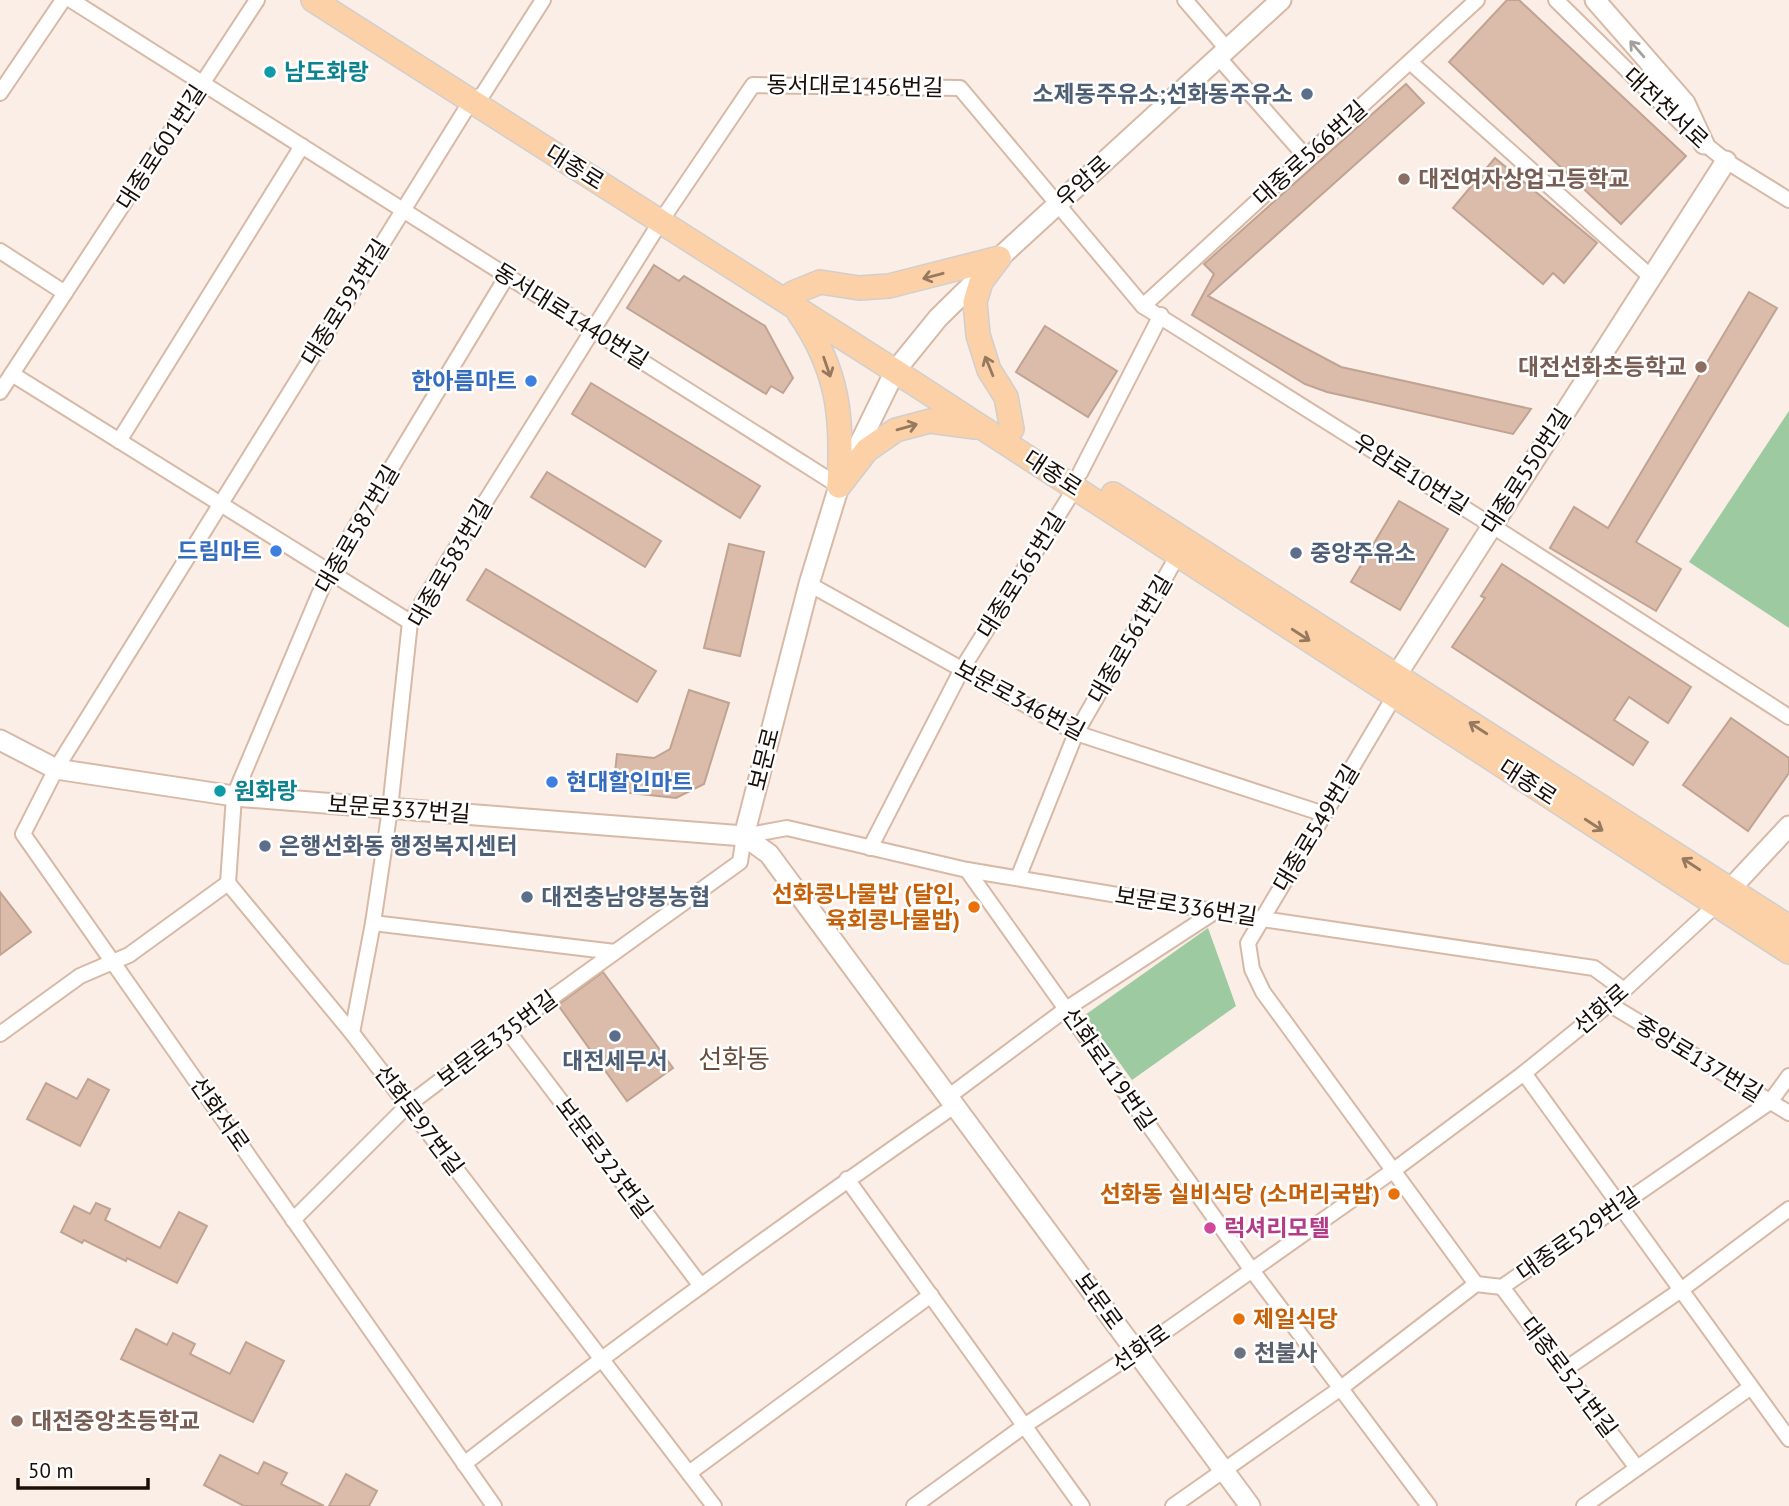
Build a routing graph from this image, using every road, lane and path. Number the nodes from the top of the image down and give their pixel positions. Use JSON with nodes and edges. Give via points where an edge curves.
{"nodes":[{"id":1,"x":62,"y":0,"type":"edge"},
{"id":2,"x":71,"y":0,"type":"edge"},
{"id":3,"x":257,"y":0,"type":"edge"},
{"id":4,"x":313,"y":0,"type":"edge"},
{"id":5,"x":336,"y":0,"type":"edge"},
{"id":6,"x":543,"y":0,"type":"edge"},
{"id":7,"x":1185,"y":0,"type":"edge"},
{"id":8,"x":1281,"y":0,"type":"edge"},
{"id":9,"x":1477,"y":0,"type":"edge"},
{"id":10,"x":1556,"y":0,"type":"edge"},
{"id":11,"x":1595,"y":0,"type":"edge"},
{"id":12,"x":1223,"y":53,"type":"junction"},
{"id":13,"x":1410,"y":62,"type":"junction"},
{"id":14,"x":203,"y":83,"type":"junction"},
{"id":15,"x":0,"y":93,"type":"edge"},
{"id":16,"x":477,"y":98,"type":"junction"},
{"id":17,"x":1704,"y":144,"type":"junction"},
{"id":18,"x":302,"y":146,"type":"junction"},
{"id":19,"x":1306,"y":157,"type":"junction"},
{"id":20,"x":1726,"y":161,"type":"junction"},
{"id":21,"x":1789,"y":200,"type":"edge"},
{"id":22,"x":1058,"y":204,"type":"junction"},
{"id":23,"x":403,"y":210,"type":"junction"},
{"id":24,"x":664,"y":217,"type":"junction"},
{"id":25,"x":0,"y":251,"type":"edge"},
{"id":26,"x":999,"y":258,"type":"junction"},
{"id":27,"x":507,"y":276,"type":"junction"},
{"id":28,"x":1651,"y":277,"type":"junction"},
{"id":29,"x":65,"y":293,"type":"junction"},
{"id":30,"x":794,"y":300,"type":"junction"},
{"id":31,"x":1143,"y":306,"type":"junction"},
{"id":32,"x":1161,"y":315,"type":"junction"},
{"id":33,"x":592,"y":330,"type":"junction"},
{"id":34,"x":899,"y":365,"type":"junction"},
{"id":35,"x":12,"y":374,"type":"junction"},
{"id":36,"x":0,"y":392,"type":"edge"},
{"id":37,"x":985,"y":429,"type":"junction"},
{"id":38,"x":1012,"y":429,"type":"junction"},
{"id":39,"x":119,"y":441,"type":"junction"},
{"id":40,"x":1077,"y":480,"type":"junction"},
{"id":41,"x":839,"y":486,"type":"junction"},
{"id":42,"x":219,"y":503,"type":"junction"},
{"id":43,"x":1491,"y":525,"type":"junction"},
{"id":44,"x":1178,"y":555,"type":"junction"},
{"id":45,"x":329,"y":571,"type":"junction"},
{"id":46,"x":808,"y":584,"type":"junction"},
{"id":47,"x":410,"y":622,"type":"junction"},
{"id":48,"x":962,"y":669,"type":"junction"},
{"id":49,"x":1395,"y":685,"type":"junction"},
{"id":50,"x":1789,"y":717,"type":"edge"},
{"id":51,"x":1076,"y":733,"type":"junction"},
{"id":52,"x":0,"y":740,"type":"edge"},
{"id":53,"x":56,"y":769,"type":"junction"},
{"id":54,"x":234,"y":796,"type":"junction"},
{"id":55,"x":390,"y":808,"type":"junction"},
{"id":56,"x":1324,"y":814,"type":"junction"},
{"id":57,"x":1789,"y":827,"type":"edge"},
{"id":58,"x":744,"y":836,"type":"junction"},
{"id":59,"x":870,"y":848,"type":"junction"},
{"id":60,"x":967,"y":870,"type":"junction"},
{"id":61,"x":1018,"y":878,"type":"junction"},
{"id":62,"x":228,"y":883,"type":"junction"},
{"id":63,"x":1723,"y":897,"type":"junction"},
{"id":64,"x":1216,"y":911,"type":"junction"},
{"id":65,"x":1262,"y":919,"type":"junction"},
{"id":66,"x":373,"y":923,"type":"junction"},
{"id":67,"x":1789,"y":927,"type":"edge"},
{"id":68,"x":615,"y":952,"type":"junction"},
{"id":69,"x":1789,"y":952,"type":"edge"},
{"id":70,"x":113,"y":961,"type":"junction"},
{"id":71,"x":1624,"y":990,"type":"junction"},
{"id":72,"x":1609,"y":1004,"type":"junction"},
{"id":73,"x":1066,"y":1009,"type":"junction"},
{"id":74,"x":507,"y":1030,"type":"junction"},
{"id":75,"x":352,"y":1033,"type":"junction"},
{"id":76,"x":0,"y":1034,"type":"edge"},
{"id":77,"x":1524,"y":1073,"type":"junction"},
{"id":78,"x":1789,"y":1076,"type":"edge"},
{"id":79,"x":951,"y":1101,"type":"junction"},
{"id":80,"x":1770,"y":1102,"type":"junction"},
{"id":81,"x":408,"y":1105,"type":"junction"},
{"id":82,"x":1789,"y":1113,"type":"edge"},
{"id":83,"x":1394,"y":1170,"type":"junction"},
{"id":84,"x":847,"y":1179,"type":"junction"},
{"id":85,"x":1619,"y":1205,"type":"junction"},
{"id":86,"x":1789,"y":1209,"type":"edge"},
{"id":87,"x":293,"y":1220,"type":"junction"},
{"id":88,"x":1251,"y":1269,"type":"junction"},
{"id":89,"x":1476,"y":1284,"type":"junction"},
{"id":90,"x":701,"y":1286,"type":"junction"},
{"id":91,"x":1502,"y":1287,"type":"junction"},
{"id":92,"x":1681,"y":1290,"type":"junction"},
{"id":93,"x":930,"y":1296,"type":"junction"},
{"id":94,"x":1136,"y":1352,"type":"junction"},
{"id":95,"x":603,"y":1360,"type":"junction"},
{"id":96,"x":1564,"y":1370,"type":"junction"},
{"id":97,"x":1751,"y":1387,"type":"junction"},
{"id":98,"x":1340,"y":1388,"type":"junction"},
{"id":99,"x":1024,"y":1426,"type":"junction"},
{"id":100,"x":1789,"y":1439,"type":"edge"},
{"id":101,"x":464,"y":1464,"type":"junction"},
{"id":102,"x":1637,"y":1468,"type":"junction"},
{"id":103,"x":1224,"y":1471,"type":"junction"},
{"id":104,"x":689,"y":1474,"type":"junction"},
{"id":105,"x":494,"y":1506,"type":"edge"},
{"id":106,"x":714,"y":1506,"type":"edge"},
{"id":107,"x":914,"y":1506,"type":"edge"},
{"id":108,"x":1082,"y":1506,"type":"edge"},
{"id":109,"x":1173,"y":1506,"type":"edge"},
{"id":110,"x":1250,"y":1506,"type":"edge"},
{"id":111,"x":1429,"y":1506,"type":"edge"},
{"id":112,"x":1584,"y":1506,"type":"edge"}],
"edges":[{"from":1,"to":15,"type":"street"},
{"from":2,"to":14,"type":"street","name":"동서대로1440번길"},
{"from":3,"to":14,"type":"street","name":"대종로601번길"},
{"from":4,"to":16,"type":"main road","name":"대종로"},
{"from":5,"to":16,"type":"main road","name":"대종로"},
{"from":6,"to":16,"type":"street","name":"대종로593번길"},
{"from":7,"to":12,"type":"street"},
{"from":8,"to":12,"type":"main road","name":"우암로"},
{"from":9,"to":13,"type":"street","name":"대종로566번길"},
{"from":10,"to":17,"type":"street","name":"대전천서로"},
{"from":17,"to":11,"type":"main road","one_way":true,"via":[[1685,103]]},
{"from":12,"to":19,"type":"street"},
{"from":12,"to":22,"type":"main road","name":"우암로"},
{"from":13,"to":19,"type":"street","name":"대종로566번길"},
{"from":13,"to":28,"type":"street"},
{"from":14,"to":18,"type":"street","name":"동서대로1440번길"},
{"from":14,"to":29,"type":"street","name":"대종로601번길"},
{"from":16,"to":23,"type":"street","name":"대종로593번길"},
{"from":16,"to":24,"type":"main road","name":"대종로"},
{"from":17,"to":20,"type":"street","name":"대전천서로"},
{"from":18,"to":23,"type":"street","name":"동서대로1440번길"},
{"from":18,"to":39,"type":"street"},
{"from":19,"to":31,"type":"street","name":"대종로566번길"},
{"from":20,"to":21,"type":"street","name":"대전천서로"},
{"from":20,"to":28,"type":"main road","name":"대종로550번길"},
{"from":22,"to":24,"type":"street","name":"동서대로1456번길","via":[[960,88],[753,85]]},
{"from":22,"to":26,"type":"main road","name":"우암로"},
{"from":22,"to":31,"type":"street","name":"우암로10번길"},
{"from":23,"to":27,"type":"street","name":"동서대로1440번길"},
{"from":23,"to":42,"type":"street","name":"대종로593번길"},
{"from":24,"to":30,"type":"main road","name":"대종로"},
{"from":24,"to":33,"type":"street","name":"대종로583번길"},
{"from":25,"to":29,"type":"street"},
{"from":26,"to":30,"type":"main road","one_way":true,"via":[[889,286],[859,288],[820,282]]},
{"from":26,"to":34,"type":"main road","name":"우암로","via":[[938,318]]},
{"from":38,"to":26,"type":"main road","one_way":true,"via":[[1006,397],[989,370],[978,335],[975,302],[981,282]]},
{"from":27,"to":33,"type":"street","name":"동서대로1440번길"},
{"from":27,"to":45,"type":"street","name":"대종로587번길"},
{"from":28,"to":43,"type":"main road","name":"대종로550번길"},
{"from":29,"to":35,"type":"street","name":"대종로601번길"},
{"from":30,"to":34,"type":"main road","name":"대종로"},
{"from":30,"to":41,"type":"main road","one_way":true,"via":[[822,351],[838,398],[842,441]]},
{"from":31,"to":32,"type":"street","name":"우암로10번길"},
{"from":32,"to":40,"type":"street"},
{"from":32,"to":43,"type":"street","name":"우암로10번길"},
{"from":33,"to":41,"type":"street","name":"동서대로1440번길"},
{"from":33,"to":47,"type":"street","name":"대종로583번길"},
{"from":34,"to":37,"type":"main road","name":"대종로"},
{"from":34,"to":38,"type":"main road","name":"대종로"},
{"from":34,"to":41,"type":"main road","name":"보문로"},
{"from":35,"to":36,"type":"street","name":"대종로601번길"},
{"from":35,"to":39,"type":"street"},
{"from":37,"to":40,"type":"main road","name":"대종로"},
{"from":41,"to":37,"type":"main road","one_way":true,"via":[[867,450],[896,430],[930,421]]},
{"from":38,"to":40,"type":"main road","name":"대종로"},
{"from":39,"to":42,"type":"street"},
{"from":40,"to":44,"type":"main road","name":"대종로"},
{"from":40,"to":48,"type":"street","name":"대종로565번길"},
{"from":40,"to":49,"type":"main road","name":"대종로"},
{"from":41,"to":46,"type":"main road","name":"보문로"},
{"from":42,"to":45,"type":"street"},
{"from":42,"to":53,"type":"street","name":"대종로593번길"},
{"from":43,"to":49,"type":"main road","name":"대종로550번길"},
{"from":43,"to":50,"type":"street","name":"우암로10번길"},
{"from":44,"to":49,"type":"main road","name":"대종로","one_way":true},
{"from":44,"to":51,"type":"street","name":"대종로561번길"},
{"from":45,"to":47,"type":"street"},
{"from":45,"to":54,"type":"street","name":"대종로587번길"},
{"from":46,"to":48,"type":"street","name":"보문로346번길"},
{"from":46,"to":58,"type":"main road","name":"보문로"},
{"from":47,"to":55,"type":"street","name":"대종로583번길"},
{"from":48,"to":51,"type":"street","name":"보문로346번길"},
{"from":48,"to":59,"type":"street","name":"대종로565번길"},
{"from":49,"to":56,"type":"street","name":"대종로549번길"},
{"from":49,"to":63,"type":"main road","name":"대종로"},
{"from":51,"to":56,"type":"street","name":"보문로346번길"},
{"from":51,"to":61,"type":"street","name":"대종로561번길"},
{"from":52,"to":53,"type":"main road"},
{"from":53,"to":54,"type":"main road","name":"보문로337번길"},
{"from":53,"to":70,"type":"street","name":"선화서로","via":[[23,834]]},
{"from":54,"to":55,"type":"main road","name":"보문로337번길"},
{"from":54,"to":62,"type":"street","name":"대종로587번길"},
{"from":55,"to":58,"type":"main road","name":"보문로337번길"},
{"from":55,"to":66,"type":"street","name":"대종로583번길"},
{"from":56,"to":65,"type":"street","name":"대종로549번길"},
{"from":57,"to":63,"type":"main road","name":"선화로"},
{"from":58,"to":59,"type":"street","name":"보문로336번길","via":[[787,828]]},
{"from":58,"to":68,"type":"street","name":"보문로335번길","via":[[740,862]]},
{"from":58,"to":79,"type":"main road","name":"보문로","via":[[769,854]]},
{"from":59,"to":60,"type":"street","name":"보문로336번길"},
{"from":60,"to":61,"type":"street","name":"보문로336번길"},
{"from":60,"to":73,"type":"street","name":"선화로119번길"},
{"from":61,"to":64,"type":"street","name":"보문로336번길"},
{"from":62,"to":70,"type":"street","via":[[129,955]]},
{"from":62,"to":75,"type":"street","name":"선화로97번길"},
{"from":63,"to":67,"type":"main road","name":"대종로"},
{"from":63,"to":69,"type":"main road","name":"대종로"},
{"from":63,"to":71,"type":"street","name":"선화로"},
{"from":64,"to":65,"type":"street","name":"보문로336번길"},
{"from":64,"to":73,"type":"street"},
{"from":65,"to":71,"type":"street","name":"보문로336번길","via":[[1594,968]]},
{"from":65,"to":83,"type":"street","name":"대종로549번길","via":[[1248,943],[1252,969],[1263,992]]},
{"from":66,"to":68,"type":"street"},
{"from":66,"to":75,"type":"street","name":"대종로583번길"},
{"from":68,"to":74,"type":"street","name":"보문로335번길"},
{"from":70,"to":76,"type":"street","via":[[80,976]]},
{"from":70,"to":87,"type":"street","name":"선화서로"},
{"from":71,"to":72,"type":"street","name":"선화로"},
{"from":72,"to":77,"type":"street","name":"선화로"},
{"from":72,"to":80,"type":"street","name":"중앙로137번길"},
{"from":73,"to":79,"type":"street"},
{"from":73,"to":88,"type":"street","name":"선화로119번길"},
{"from":74,"to":81,"type":"street","name":"보문로335번길"},
{"from":74,"to":90,"type":"street","name":"보문로323번길"},
{"from":75,"to":81,"type":"street","name":"선화로97번길"},
{"from":77,"to":83,"type":"street","name":"선화로"},
{"from":77,"to":85,"type":"street"},
{"from":78,"to":80,"type":"street","name":"대종로529번길"},
{"from":79,"to":84,"type":"street"},
{"from":79,"to":94,"type":"main road","name":"보문로"},
{"from":80,"to":82,"type":"street","name":"중앙로137번길"},
{"from":80,"to":85,"type":"street","name":"대종로529번길"},
{"from":81,"to":87,"type":"street","name":"보문로335번길"},
{"from":81,"to":95,"type":"street","name":"선화로97번길"},
{"from":83,"to":88,"type":"street","name":"선화로"},
{"from":83,"to":89,"type":"street"},
{"from":84,"to":90,"type":"street"},
{"from":84,"to":93,"type":"street"},
{"from":85,"to":91,"type":"street","name":"대종로529번길"},
{"from":85,"to":92,"type":"street"},
{"from":86,"to":92,"type":"street"},
{"from":87,"to":101,"type":"street","name":"선화서로"},
{"from":88,"to":94,"type":"street","name":"선화로"},
{"from":88,"to":98,"type":"street","name":"선화로119번길"},
{"from":89,"to":91,"type":"street","name":"대종로529번길"},
{"from":89,"to":98,"type":"street"},
{"from":90,"to":95,"type":"street"},
{"from":91,"to":96,"type":"street","name":"대종로521번길"},
{"from":92,"to":96,"type":"street"},
{"from":92,"to":97,"type":"street"},
{"from":93,"to":99,"type":"street"},
{"from":93,"to":104,"type":"street"},
{"from":94,"to":99,"type":"street","name":"선화로"},
{"from":94,"to":103,"type":"main road","name":"보문로"},
{"from":95,"to":101,"type":"street"},
{"from":95,"to":104,"type":"street","name":"선화로97번길"},
{"from":96,"to":102,"type":"street","name":"대종로521번길"},
{"from":97,"to":100,"type":"street"},
{"from":97,"to":102,"type":"street"},
{"from":98,"to":103,"type":"street"},
{"from":98,"to":111,"type":"street","name":"선화로119번길"},
{"from":99,"to":107,"type":"street","name":"선화로"},
{"from":99,"to":108,"type":"street"},
{"from":101,"to":105,"type":"street","name":"선화서로"},
{"from":102,"to":112,"type":"street"},
{"from":103,"to":109,"type":"street"},
{"from":103,"to":110,"type":"main road","name":"보문로"},
{"from":104,"to":106,"type":"street","name":"선화로97번길"}]}
